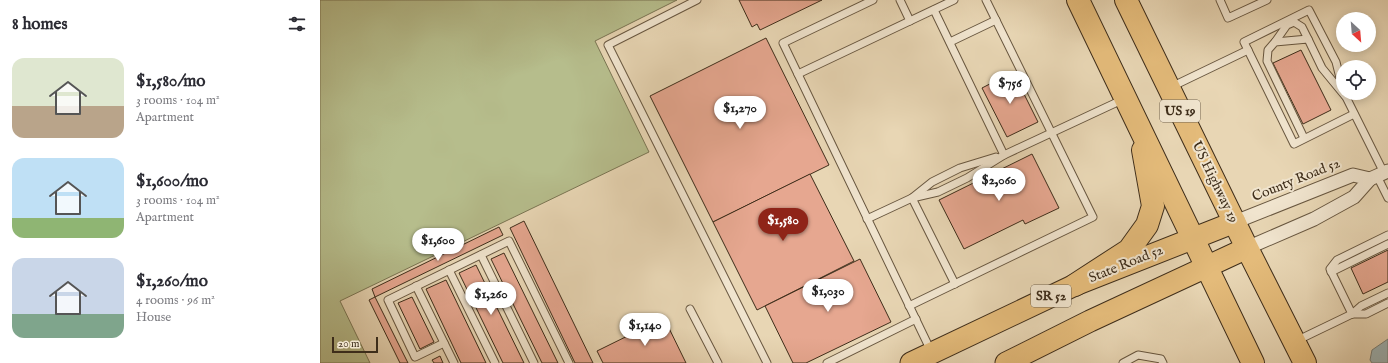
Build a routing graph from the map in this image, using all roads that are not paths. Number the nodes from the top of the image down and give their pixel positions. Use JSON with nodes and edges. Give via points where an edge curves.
{"nodes":[{"id":1,"x":697,"y":0,"type":"edge"},
{"id":2,"x":873,"y":0,"type":"edge"},
{"id":3,"x":900,"y":0,"type":"edge"},
{"id":4,"x":954,"y":0,"type":"edge"},
{"id":5,"x":986,"y":0,"type":"edge"},
{"id":6,"x":1078,"y":0,"type":"edge"},
{"id":7,"x":1126,"y":0,"type":"edge"},
{"id":8,"x":1220,"y":0,"type":"edge"},
{"id":9,"x":1267,"y":0,"type":"edge"},
{"id":10,"x":1255,"y":2,"type":"edge"},
{"id":11,"x":934,"y":10,"type":"junction"},
{"id":12,"x":996,"y":20,"type":"junction"},
{"id":13,"x":910,"y":21,"type":"junction"},
{"id":14,"x":1308,"y":39,"type":"junction"},
{"id":15,"x":950,"y":42,"type":"junction"},
{"id":16,"x":1275,"y":42,"type":"junction"},
{"id":17,"x":1248,"y":50,"type":"junction"},
{"id":18,"x":1336,"y":62,"type":"edge"},
{"id":19,"x":798,"y":74,"type":"junction"},
{"id":20,"x":1336,"y":84,"type":"edge"},
{"id":21,"x":1169,"y":88,"type":"junction"},
{"id":22,"x":1126,"y":98,"type":"junction"},
{"id":23,"x":1347,"y":100,"type":"edge"},
{"id":24,"x":1354,"y":114,"type":"junction"},
{"id":25,"x":1139,"y":125,"type":"junction"},
{"id":26,"x":1052,"y":133,"type":"junction"},
{"id":27,"x":1304,"y":138,"type":"junction"},
{"id":28,"x":1004,"y":155,"type":"junction"},
{"id":29,"x":1380,"y":175,"type":"edge"},
{"id":30,"x":912,"y":198,"type":"junction"},
{"id":31,"x":1388,"y":198,"type":"edge"},
{"id":32,"x":867,"y":218,"type":"junction"},
{"id":33,"x":1235,"y":222,"type":"junction"},
{"id":34,"x":1388,"y":235,"type":"edge"},
{"id":35,"x":1194,"y":238,"type":"junction"},
{"id":36,"x":1388,"y":244,"type":"edge"},
{"id":37,"x":1247,"y":248,"type":"junction"},
{"id":38,"x":481,"y":255,"type":"junction"},
{"id":39,"x":1206,"y":267,"type":"junction"},
{"id":40,"x":449,"y":270,"type":"junction"},
{"id":41,"x":1331,"y":272,"type":"junction"},
{"id":42,"x":955,"y":284,"type":"junction"},
{"id":43,"x":1075,"y":285,"type":"junction"},
{"id":44,"x":416,"y":286,"type":"junction"},
{"id":45,"x":1388,"y":293,"type":"edge"},
{"id":46,"x":1388,"y":303,"type":"edge"},
{"id":47,"x":909,"y":306,"type":"junction"},
{"id":48,"x":690,"y":309,"type":"dead end"},
{"id":49,"x":1352,"y":314,"type":"junction"},
{"id":50,"x":916,"y":319,"type":"junction"},
{"id":51,"x":1294,"y":342,"type":"junction"},
{"id":52,"x":444,"y":343,"type":"junction"},
{"id":53,"x":932,"y":358,"type":"edge"},
{"id":54,"x":1162,"y":361,"type":"edge"},
{"id":55,"x":454,"y":363,"type":"edge"},
{"id":56,"x":495,"y":363,"type":"edge"},
{"id":57,"x":534,"y":363,"type":"edge"},
{"id":58,"x":569,"y":363,"type":"edge"},
{"id":59,"x":718,"y":363,"type":"edge"},
{"id":60,"x":767,"y":363,"type":"edge"},
{"id":61,"x":827,"y":363,"type":"edge"},
{"id":62,"x":911,"y":363,"type":"edge"},
{"id":63,"x":1006,"y":363,"type":"edge"},
{"id":64,"x":1123,"y":363,"type":"edge"},
{"id":65,"x":1253,"y":363,"type":"edge"},
{"id":66,"x":1304,"y":363,"type":"edge"}],
"edges":[{"from":1,"to":60,"type":"lane","via":[[608,45]]},
{"from":2,"to":19,"type":"lane","via":[[783,43]]},
{"from":3,"to":13,"type":"lane"},
{"from":4,"to":11,"type":"lane"},
{"from":5,"to":12,"type":"lane"},
{"from":6,"to":22,"type":"highway","number":"US 19"},
{"from":7,"to":21,"type":"highway","name":"US Highway 19","number":"US 19"},
{"from":8,"to":10,"type":"lane","via":[[1228,18]]},
{"from":9,"to":10,"type":"lane"},
{"from":11,"to":13,"type":"lane"},
{"from":11,"to":15,"type":"lane"},
{"from":12,"to":15,"type":"lane"},
{"from":12,"to":26,"type":"lane"},
{"from":13,"to":19,"type":"lane"},
{"from":14,"to":16,"type":"lane"},
{"from":14,"to":16,"type":"lane","via":[[1302,27],[1294,22],[1287,25]]},
{"from":14,"to":20,"type":"lane","via":[[1322,68]]},
{"from":15,"to":28,"type":"lane"},
{"from":16,"to":27,"type":"lane","via":[[1268,50],[1267,61]]},
{"from":17,"to":18,"type":"lane","via":[[1244,42],[1310,10]]},
{"from":17,"to":21,"type":"lane"},
{"from":17,"to":27,"type":"lane","via":[[1294,144]]},
{"from":19,"to":32,"type":"lane"},
{"from":21,"to":33,"type":"highway","name":"US Highway 19","number":"US 19"},
{"from":22,"to":25,"type":"highway","number":"US 19"},
{"from":22,"to":26,"type":"lane"},
{"from":23,"to":24,"type":"lane"},
{"from":24,"to":27,"type":"lane"},
{"from":24,"to":29,"type":"lane"},
{"from":25,"to":35,"type":"highway","number":"US 19"},
{"from":25,"to":43,"type":"highway","via":[[1153,206],[1147,225],[1129,250]]},
{"from":26,"to":28,"type":"lane"},
{"from":26,"to":42,"type":"lane","via":[[1093,217]]},
{"from":28,"to":30,"type":"lane","via":[[938,192]]},
{"from":28,"to":30,"type":"lane","via":[[960,168],[932,182]]},
{"from":29,"to":31,"type":"lane"},
{"from":29,"to":33,"type":"street","name":"County Road 52","via":[[1353,174]]},
{"from":29,"to":37,"type":"street","via":[[1354,197],[1314,220]]},
{"from":30,"to":32,"type":"lane"},
{"from":30,"to":42,"type":"lane"},
{"from":32,"to":47,"type":"lane"},
{"from":33,"to":35,"type":"main road","name":"State Road 52","number":"SR 52"},
{"from":33,"to":37,"type":"highway","name":"US Highway 19","number":"US 19"},
{"from":34,"to":41,"type":"lane","via":[[1337,260],[1330,269]]},
{"from":35,"to":39,"type":"highway","number":"US 19"},
{"from":35,"to":43,"type":"main road","name":"State Road 52","number":"SR 52"},
{"from":36,"to":41,"type":"lane"},
{"from":37,"to":39,"type":"main road"},
{"from":37,"to":51,"type":"highway","name":"US Highway 19","number":"US 19"},
{"from":38,"to":40,"type":"lane"},
{"from":38,"to":57,"type":"lane"},
{"from":38,"to":58,"type":"lane","via":[[509,241]]},
{"from":39,"to":63,"type":"main road","via":[[1032,354]]},
{"from":39,"to":65,"type":"highway","number":"US 19"},
{"from":40,"to":44,"type":"lane"},
{"from":40,"to":56,"type":"lane"},
{"from":41,"to":49,"type":"lane"},
{"from":42,"to":47,"type":"lane"},
{"from":43,"to":53,"type":"main road","name":"State Road 52","number":"SR 52"},
{"from":44,"to":52,"type":"lane"},
{"from":44,"to":52,"type":"lane","via":[[388,300],[415,357]]},
{"from":45,"to":49,"type":"lane","via":[[1361,306]]},
{"from":46,"to":49,"type":"lane","via":[[1366,314]]},
{"from":47,"to":50,"type":"lane"},
{"from":48,"to":59,"type":"lane"},
{"from":49,"to":51,"type":"lane"},
{"from":50,"to":53,"type":"lane"},
{"from":50,"to":61,"type":"lane"},
{"from":51,"to":66,"type":"highway","name":"US Highway 19","number":"US 19"},
{"from":52,"to":55,"type":"lane"},
{"from":53,"to":62,"type":"main road","name":"State Road 52","number":"SR 52"},
{"from":54,"to":64,"type":"lane","via":[[1138,355]]}]}
